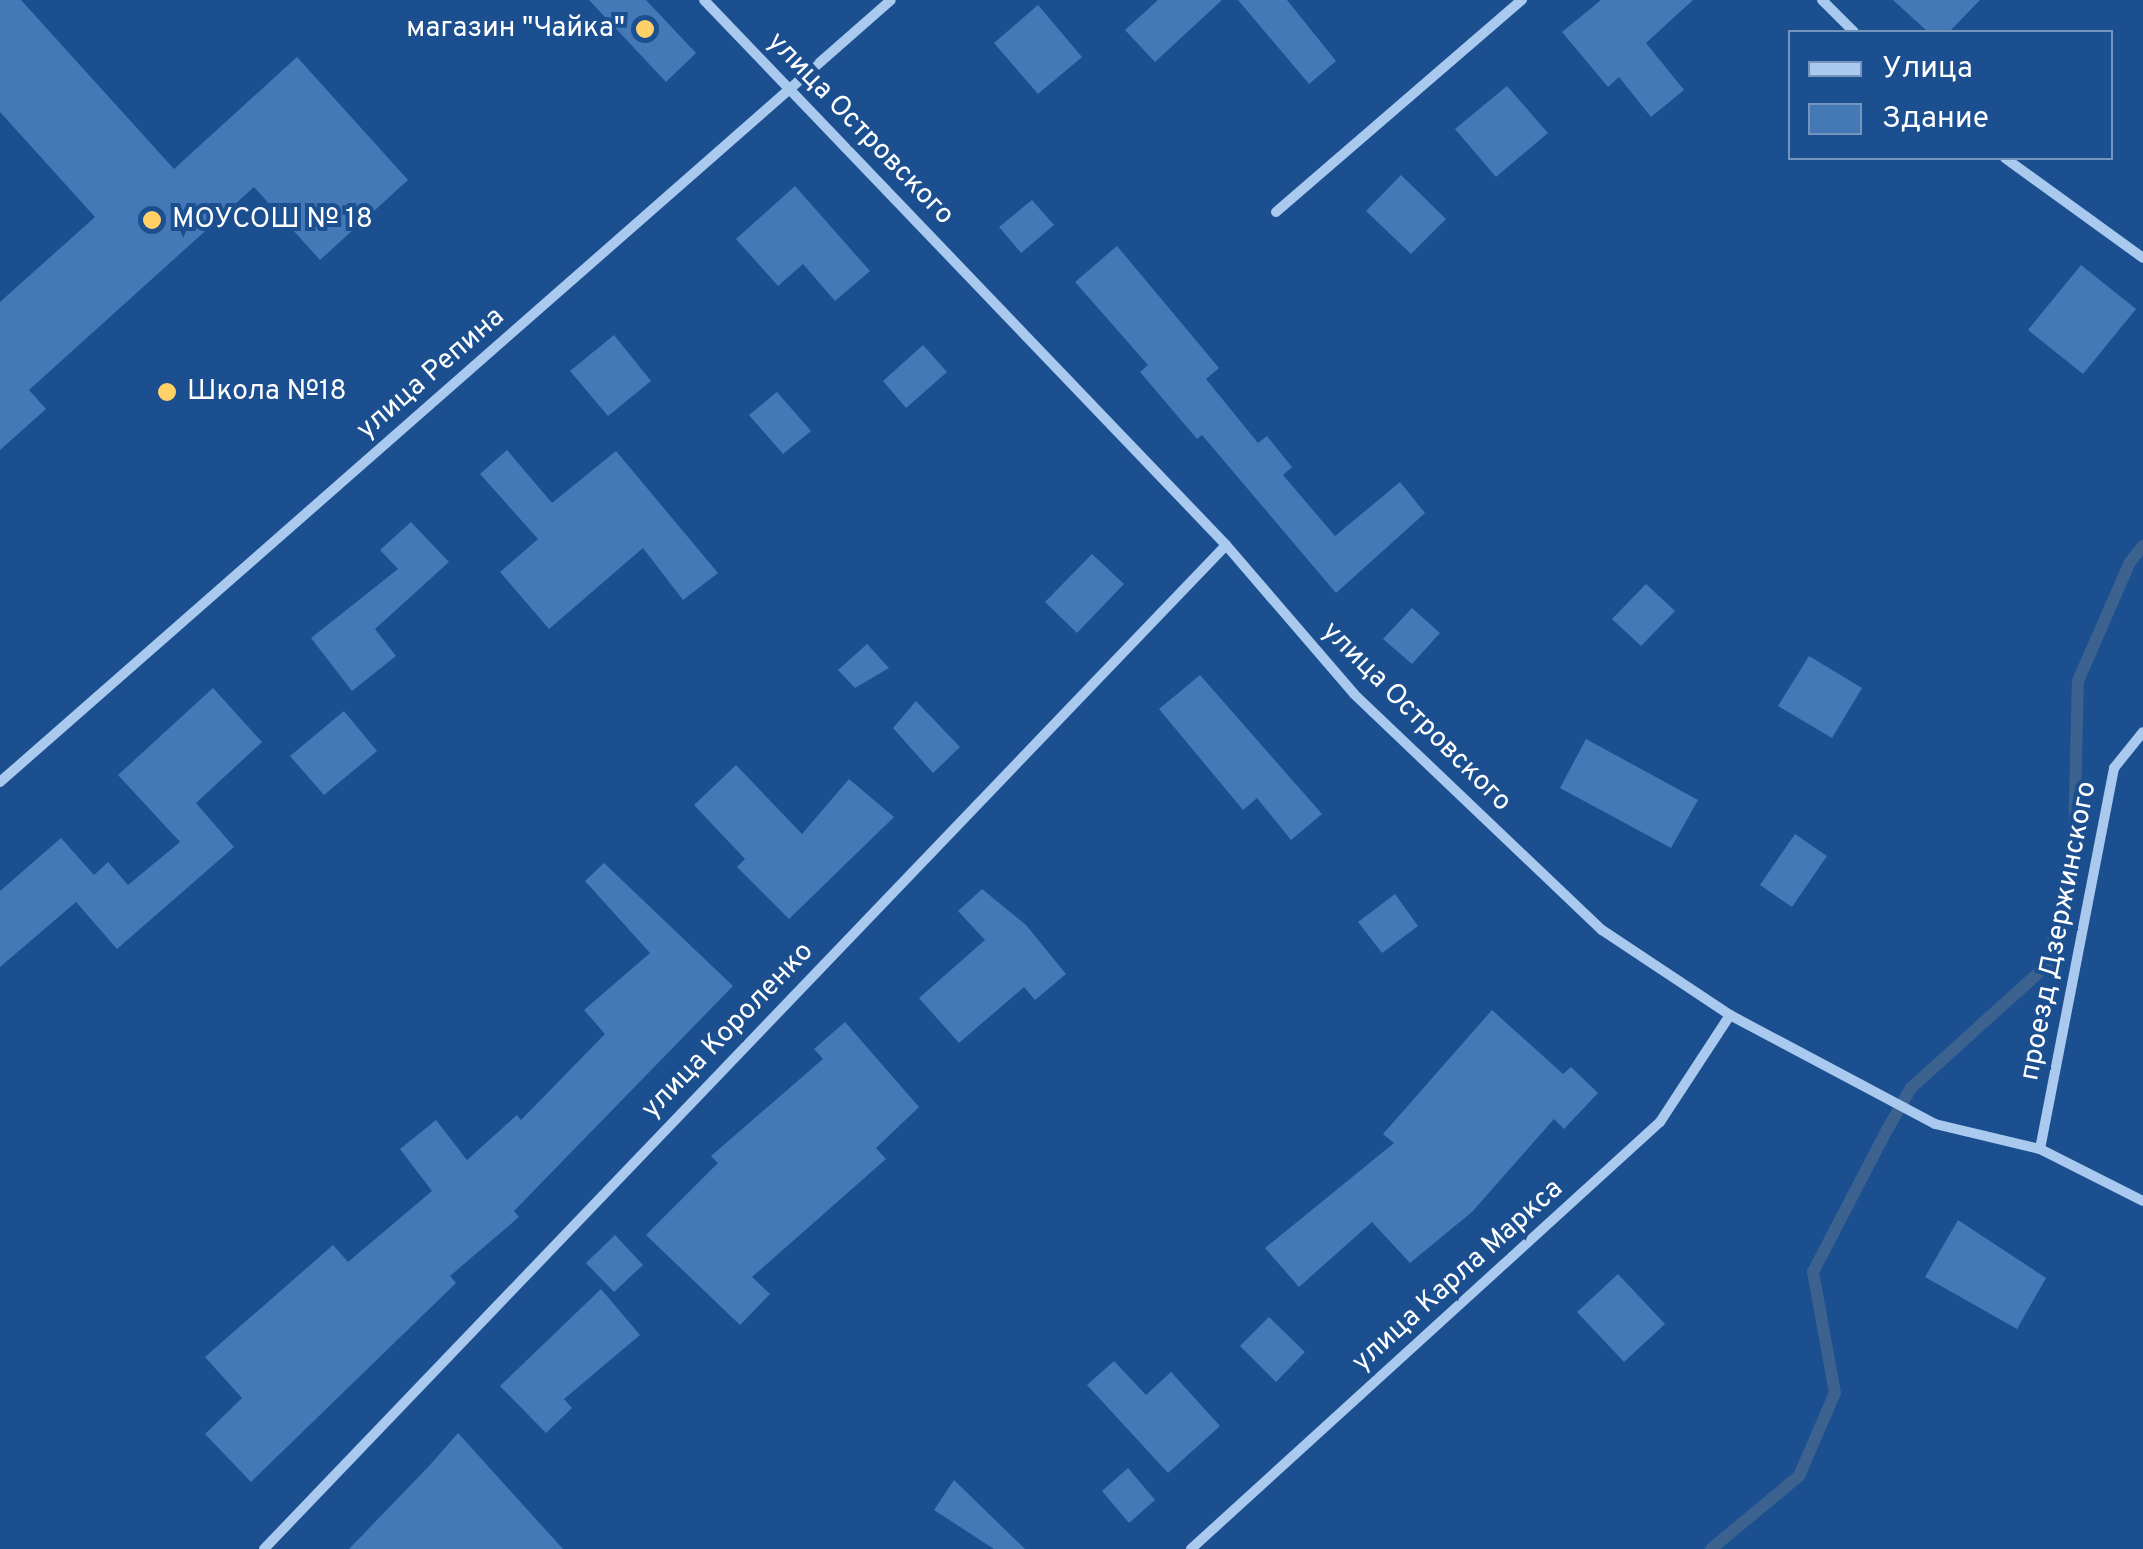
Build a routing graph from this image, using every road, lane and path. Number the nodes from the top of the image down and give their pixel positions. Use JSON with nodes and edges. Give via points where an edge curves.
{"nodes":[{"id":1,"x":704,"y":0,"type":"edge"},
{"id":2,"x":891,"y":0,"type":"edge"},
{"id":3,"x":1522,"y":0,"type":"edge"},
{"id":4,"x":1822,"y":0,"type":"edge"},
{"id":5,"x":1852,"y":30,"type":"edge"},
{"id":6,"x":791,"y":88,"type":"junction"},
{"id":7,"x":2008,"y":160,"type":"edge"},
{"id":8,"x":1276,"y":212,"type":"dead end"},
{"id":9,"x":2143,"y":258,"type":"edge"},
{"id":10,"x":1226,"y":545,"type":"junction"},
{"id":11,"x":2143,"y":732,"type":"edge"},
{"id":12,"x":0,"y":782,"type":"edge"},
{"id":13,"x":1730,"y":1015,"type":"junction"},
{"id":14,"x":2040,"y":1149,"type":"junction"},
{"id":15,"x":2143,"y":1201,"type":"edge"},
{"id":16,"x":264,"y":1549,"type":"edge"},
{"id":17,"x":1191,"y":1549,"type":"edge"}],
"edges":[{"from":1,"to":6,"type":"street","name":"улица Островского"},
{"from":2,"to":6,"type":"street","name":"улица Репина"},
{"from":3,"to":8,"type":"street"},
{"from":4,"to":5,"type":"street"},
{"from":6,"to":10,"type":"street","name":"улица Островского"},
{"from":6,"to":12,"type":"street","name":"улица Репина"},
{"from":7,"to":9,"type":"street"},
{"from":10,"to":13,"type":"street","name":"улица Островского","via":[[1354,694],[1602,930]]},
{"from":10,"to":16,"type":"street","name":"улица Короленко"},
{"from":11,"to":14,"type":"street","name":"проезд Дзержинского","via":[[2114,768]]},
{"from":13,"to":14,"type":"street","name":"улица Островского","via":[[1935,1124]]},
{"from":13,"to":17,"type":"street","name":"улица Карла Маркса","via":[[1660,1122]]},
{"from":14,"to":15,"type":"street","name":"улица Островского"}]}
